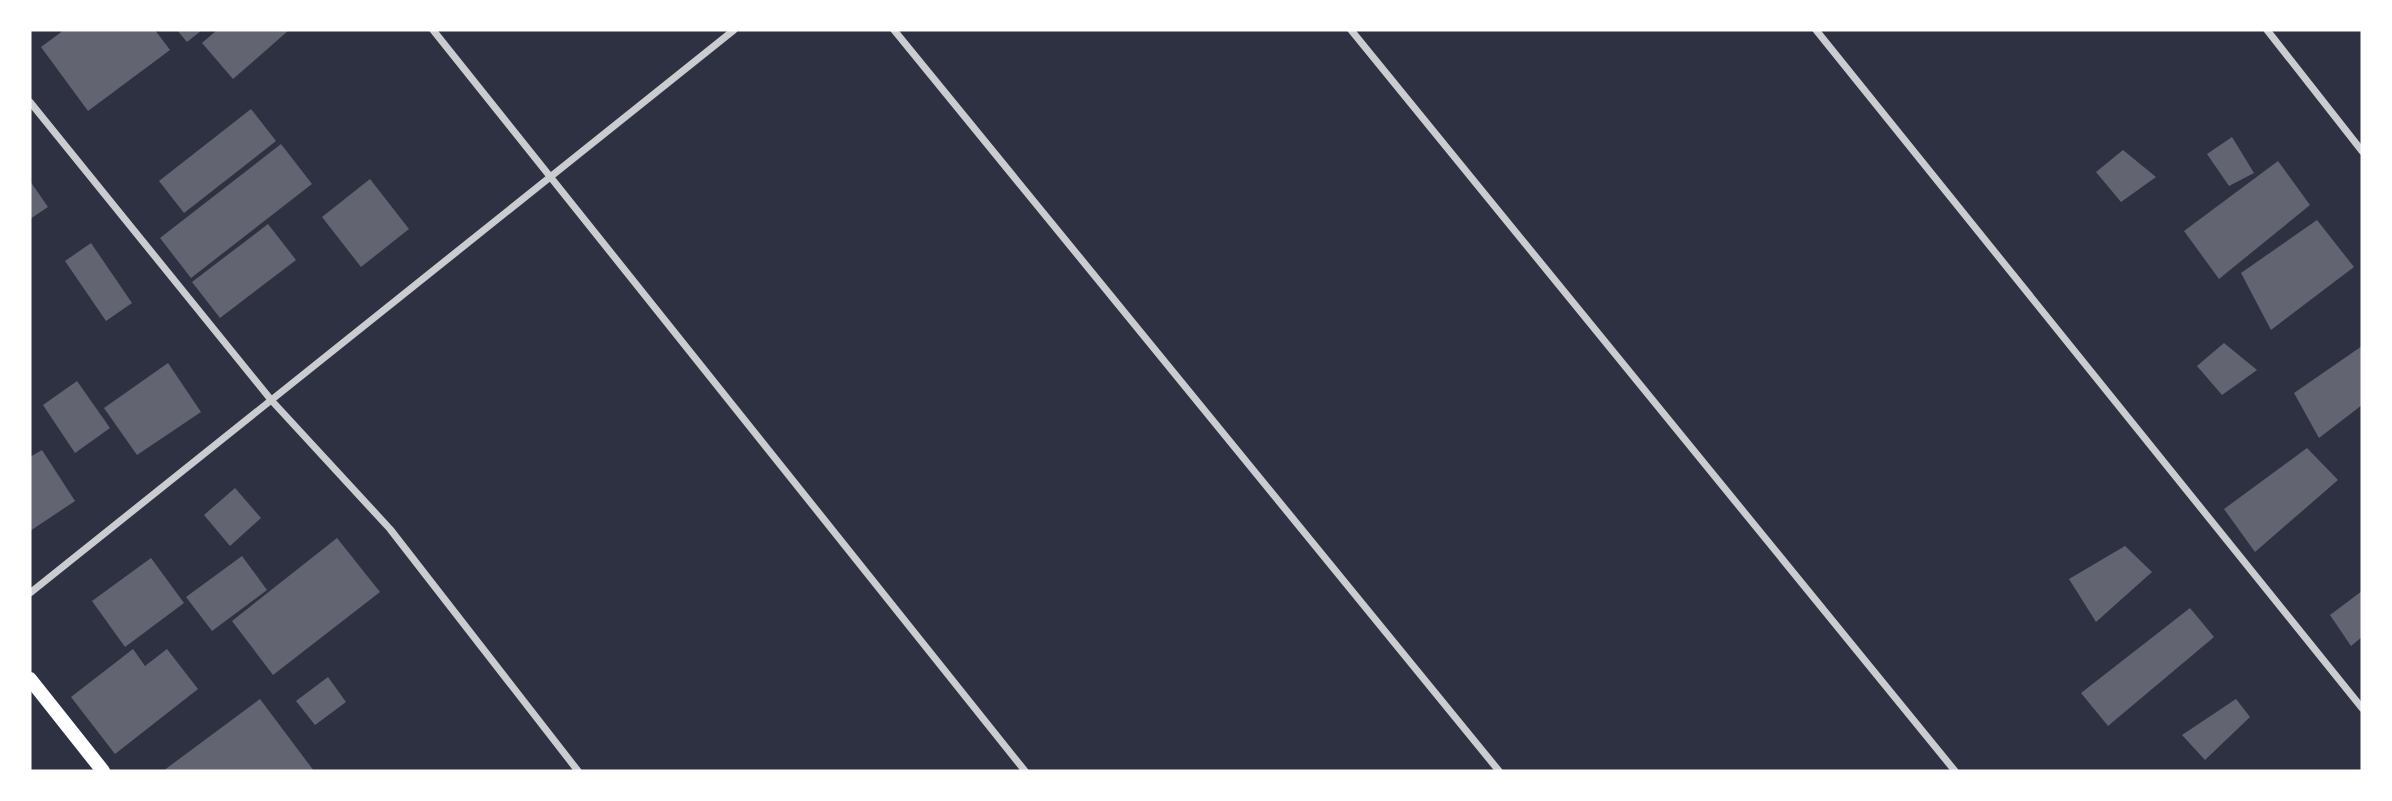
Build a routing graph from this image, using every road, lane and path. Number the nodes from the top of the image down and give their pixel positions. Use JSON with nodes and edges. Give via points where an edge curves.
{"nodes":[{"id":1,"x":433,"y":30,"type":"edge"},
{"id":2,"x":734,"y":30,"type":"edge"},
{"id":3,"x":894,"y":30,"type":"edge"},
{"id":4,"x":1351,"y":30,"type":"edge"},
{"id":5,"x":1816,"y":30,"type":"edge"},
{"id":6,"x":2267,"y":30,"type":"edge"},
{"id":7,"x":30,"y":102,"type":"edge"},
{"id":8,"x":2362,"y":151,"type":"edge"},
{"id":9,"x":551,"y":176,"type":"junction"},
{"id":10,"x":272,"y":401,"type":"junction"},
{"id":11,"x":30,"y":593,"type":"edge"},
{"id":12,"x":30,"y":679,"type":"edge"},
{"id":13,"x":2362,"y":708,"type":"edge"},
{"id":14,"x":103,"y":771,"type":"edge"},
{"id":15,"x":578,"y":771,"type":"edge"},
{"id":16,"x":1025,"y":771,"type":"edge"},
{"id":17,"x":1499,"y":771,"type":"edge"},
{"id":18,"x":1955,"y":771,"type":"edge"}],
"edges":[{"from":1,"to":9,"type":"street"},
{"from":2,"to":9,"type":"street"},
{"from":3,"to":17,"type":"street"},
{"from":4,"to":18,"type":"street"},
{"from":5,"to":13,"type":"street"},
{"from":6,"to":8,"type":"street"},
{"from":7,"to":10,"type":"street"},
{"from":9,"to":10,"type":"street"},
{"from":9,"to":16,"type":"street"},
{"from":10,"to":11,"type":"street"},
{"from":10,"to":15,"type":"street","via":[[390,529]]},
{"from":12,"to":14,"type":"main road"}]}
